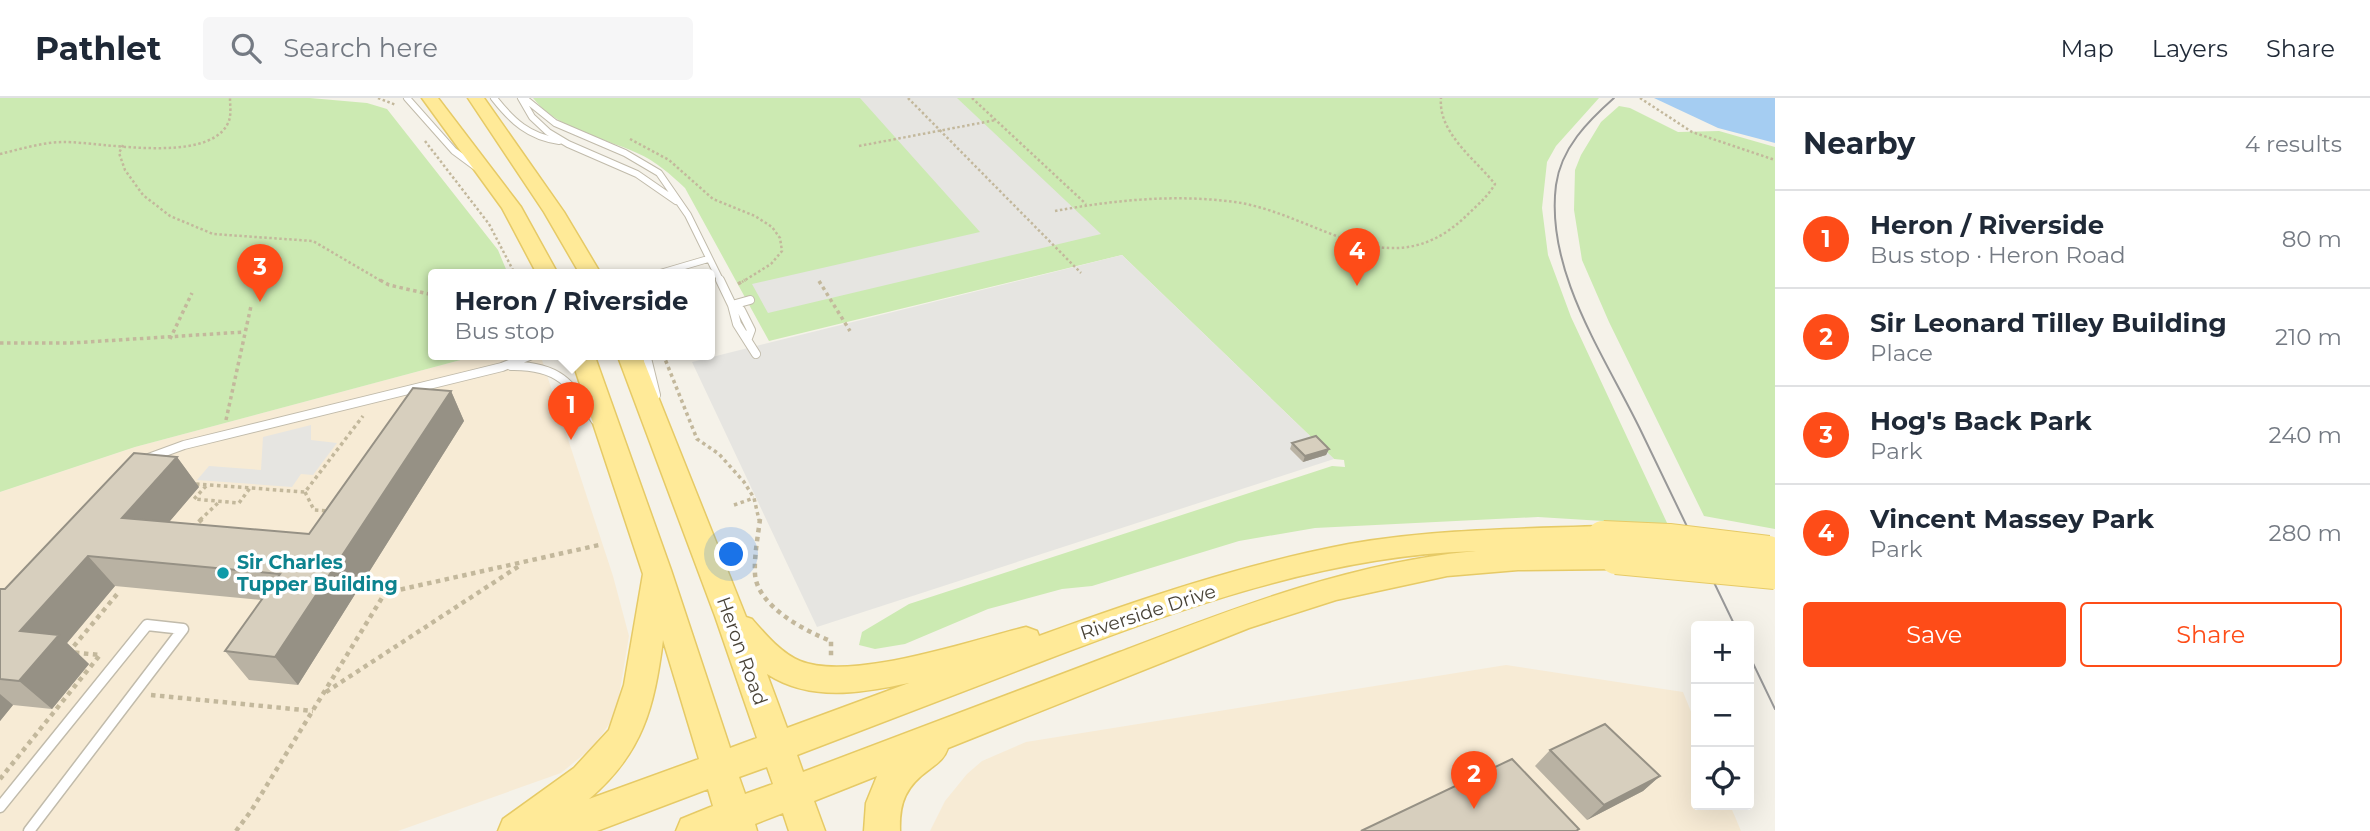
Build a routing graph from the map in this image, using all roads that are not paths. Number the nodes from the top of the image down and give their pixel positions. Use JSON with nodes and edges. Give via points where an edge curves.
{"nodes":[{"id":1,"x":407,"y":98,"type":"edge"},
{"id":2,"x":430,"y":98,"type":"edge"},
{"id":3,"x":476,"y":98,"type":"edge"},
{"id":4,"x":494,"y":98,"type":"edge"},
{"id":5,"x":522,"y":98,"type":"edge"},
{"id":6,"x":564,"y":142,"type":"junction"},
{"id":7,"x":606,"y":147,"type":"junction"},
{"id":8,"x":482,"y":171,"type":"junction"},
{"id":9,"x":682,"y":207,"type":"junction"},
{"id":10,"x":708,"y":259,"type":"junction"},
{"id":11,"x":545,"y":269,"type":"edge"},
{"id":12,"x":588,"y":269,"type":"edge"},
{"id":13,"x":674,"y":269,"type":"edge"},
{"id":14,"x":713,"y":269,"type":"edge"},
{"id":15,"x":715,"y":272,"type":"edge"},
{"id":16,"x":750,"y":300,"type":"dead end"},
{"id":17,"x":732,"y":304,"type":"junction"},
{"id":18,"x":756,"y":354,"type":"dead end"},
{"id":19,"x":519,"y":360,"type":"edge"},
{"id":20,"x":584,"y":360,"type":"edge"},
{"id":21,"x":631,"y":360,"type":"edge"},
{"id":22,"x":647,"y":360,"type":"edge"},
{"id":23,"x":502,"y":367,"type":"junction"},
{"id":24,"x":614,"y":448,"type":"junction"},
{"id":25,"x":671,"y":461,"type":"junction"},
{"id":26,"x":135,"y":463,"type":"edge"},
{"id":27,"x":1609,"y":547,"type":"junction"},
{"id":28,"x":1773,"y":559,"type":"edge"},
{"id":29,"x":656,"y":570,"type":"junction"},
{"id":30,"x":730,"y":616,"type":"junction"},
{"id":31,"x":1120,"y":619,"type":"junction"},
{"id":32,"x":966,"y":727,"type":"junction"},
{"id":33,"x":776,"y":746,"type":"junction"},
{"id":34,"x":719,"y":769,"type":"junction"},
{"id":35,"x":792,"y":792,"type":"junction"},
{"id":36,"x":0,"y":807,"type":"edge"},
{"id":37,"x":737,"y":823,"type":"edge"},
{"id":38,"x":29,"y":831,"type":"edge"},
{"id":39,"x":516,"y":831,"type":"edge"},
{"id":40,"x":551,"y":831,"type":"edge"},
{"id":41,"x":694,"y":831,"type":"edge"},
{"id":42,"x":807,"y":831,"type":"edge"},
{"id":43,"x":882,"y":831,"type":"edge"}],
"edges":[{"from":1,"to":8,"type":"lane","via":[[454,151]]},
{"from":2,"to":8,"type":"main road"},
{"from":3,"to":12,"type":"main road"},
{"from":4,"to":6,"type":"lane","via":[[522,130],[544,140]]},
{"from":5,"to":6,"type":"lane","via":[[533,121]]},
{"from":5,"to":7,"type":"lane","via":[[556,126]]},
{"from":6,"to":7,"type":"lane"},
{"from":6,"to":9,"type":"lane","via":[[639,172]]},
{"from":7,"to":9,"type":"lane","via":[[657,172]]},
{"from":8,"to":11,"type":"main road","via":[[511,207]]},
{"from":9,"to":10,"type":"lane"},
{"from":10,"to":13,"type":"lane"},
{"from":10,"to":14,"type":"lane"},
{"from":15,"to":17,"type":"lane"},
{"from":16,"to":17,"type":"lane"},
{"from":17,"to":18,"type":"lane","via":[[731,312]]},
{"from":19,"to":23,"type":"lane"},
{"from":20,"to":24,"type":"main road"},
{"from":21,"to":25,"type":"main road","name":"Heron Road"},
{"from":22,"to":25,"type":"lane"},
{"from":23,"to":24,"type":"lane","via":[[539,367],[565,378]]},
{"from":23,"to":26,"type":"lane","via":[[222,436]]},
{"from":24,"to":29,"type":"main road"},
{"from":25,"to":30,"type":"main road","name":"Heron Road"},
{"from":27,"to":28,"type":"main road","name":"Riverside Drive","bridge":true},
{"from":27,"to":31,"type":"main road","name":"Riverside Drive","via":[[1457,541],[1351,555],[1272,572]]},
{"from":27,"to":32,"type":"main road","name":"Riverside Drive","via":[[1447,565],[1336,588],[1240,619]]},
{"from":29,"to":34,"type":"main road"},
{"from":29,"to":39,"type":"main road","via":[[637,696],[622,739],[584,781]]},
{"from":30,"to":31,"type":"main road","via":[[762,653],[795,675],[828,679],[929,666]]},
{"from":30,"to":33,"type":"main road","name":"Heron Road"},
{"from":31,"to":33,"type":"main road","name":"Riverside Drive"},
{"from":32,"to":35,"type":"main road","name":"Riverside Drive"},
{"from":32,"to":43,"type":"main road","via":[[905,765],[886,790]]},
{"from":33,"to":34,"type":"main road","name":"Riverside Drive"},
{"from":33,"to":35,"type":"main road","name":"Heron Road"},
{"from":34,"to":37,"type":"main road"},
{"from":34,"to":40,"type":"main road","name":"Riverside Drive"},
{"from":35,"to":37,"type":"main road","name":"Riverside Drive"},
{"from":35,"to":42,"type":"main road","name":"Heron Road"},
{"from":36,"to":38,"type":"lane","via":[[146,625],[183,629]]},
{"from":37,"to":41,"type":"main road","name":"Riverside Drive"}]}
